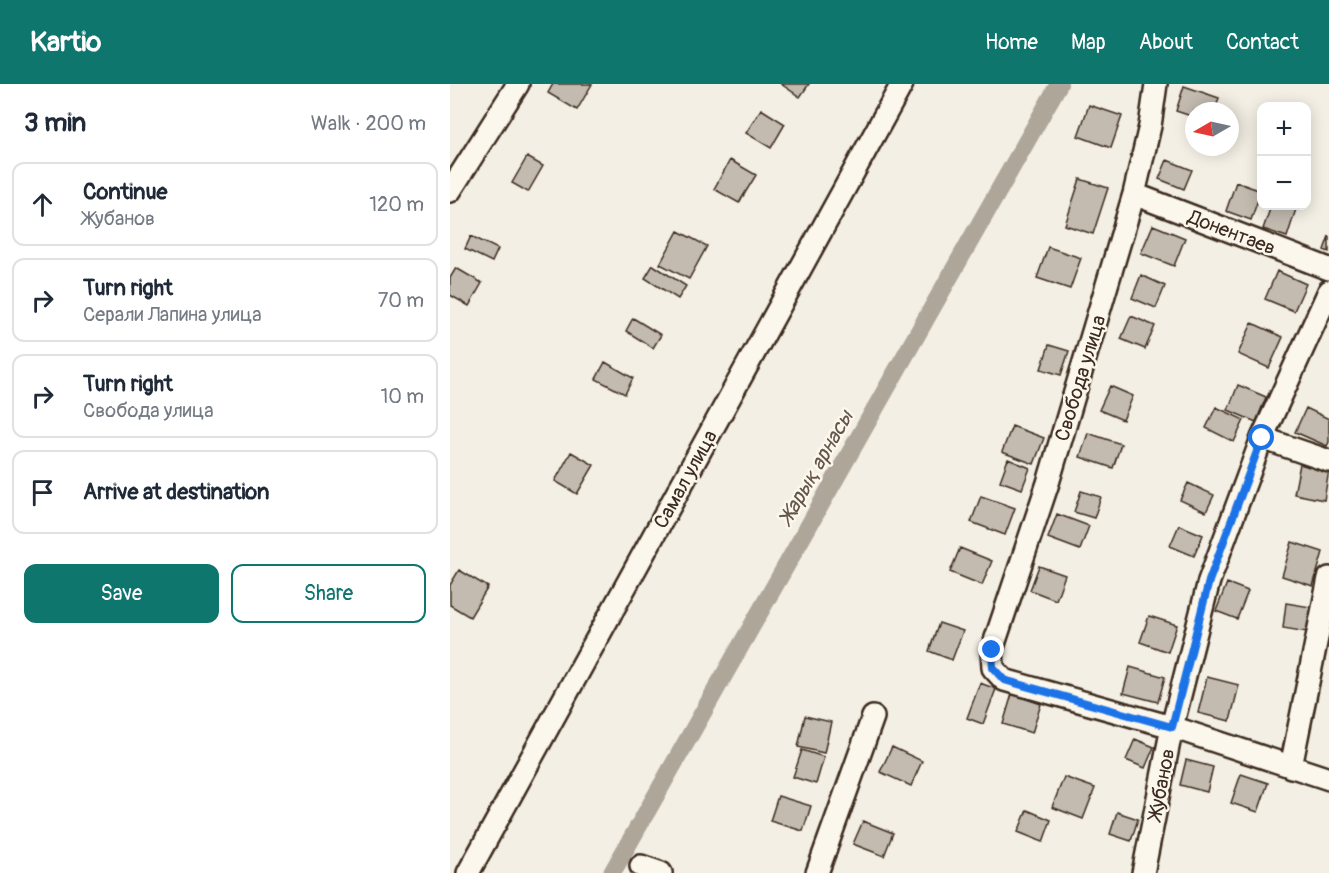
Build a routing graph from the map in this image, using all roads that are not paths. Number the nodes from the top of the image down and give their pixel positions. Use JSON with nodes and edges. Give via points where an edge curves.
{"nodes":[{"id":1,"x":518,"y":84,"type":"edge"},
{"id":2,"x":902,"y":84,"type":"edge"},
{"id":3,"x":1156,"y":84,"type":"edge"},
{"id":4,"x":450,"y":191,"type":"edge"},
{"id":5,"x":1134,"y":194,"type":"junction"},
{"id":6,"x":1329,"y":269,"type":"edge"},
{"id":7,"x":1329,"y":291,"type":"edge"},
{"id":8,"x":1262,"y":438,"type":"junction"},
{"id":9,"x":1329,"y":461,"type":"edge"},
{"id":10,"x":1329,"y":578,"type":"edge"},
{"id":11,"x":873,"y":717,"type":"dead end"},
{"id":12,"x":1172,"y":727,"type":"junction"},
{"id":13,"x":1291,"y":767,"type":"junction"},
{"id":14,"x":1329,"y":779,"type":"edge"},
{"id":15,"x":640,"y":866,"type":"dead end"},
{"id":16,"x":468,"y":873,"type":"edge"},
{"id":17,"x":662,"y":873,"type":"edge"},
{"id":18,"x":817,"y":873,"type":"edge"},
{"id":19,"x":1143,"y":873,"type":"edge"}],
"edges":[{"from":1,"to":4,"type":"street"},
{"from":2,"to":16,"type":"street","name":"Самал улица"},
{"from":3,"to":5,"type":"street","name":"Свобода улица"},
{"from":5,"to":6,"type":"street","name":"Донентаев"},
{"from":5,"to":12,"type":"street","name":"Свобода улица","via":[[1048,483],[992,650],[993,668],[1004,680]]},
{"from":7,"to":8,"type":"street","name":"Жубанов"},
{"from":8,"to":9,"type":"street"},
{"from":8,"to":12,"type":"street","name":"Жубанов","via":[[1209,581]]},
{"from":10,"to":13,"type":"street"},
{"from":11,"to":18,"type":"street"},
{"from":12,"to":13,"type":"street"},
{"from":12,"to":19,"type":"street","name":"Жубанов"},
{"from":13,"to":14,"type":"street"},
{"from":15,"to":17,"type":"street"}]}
